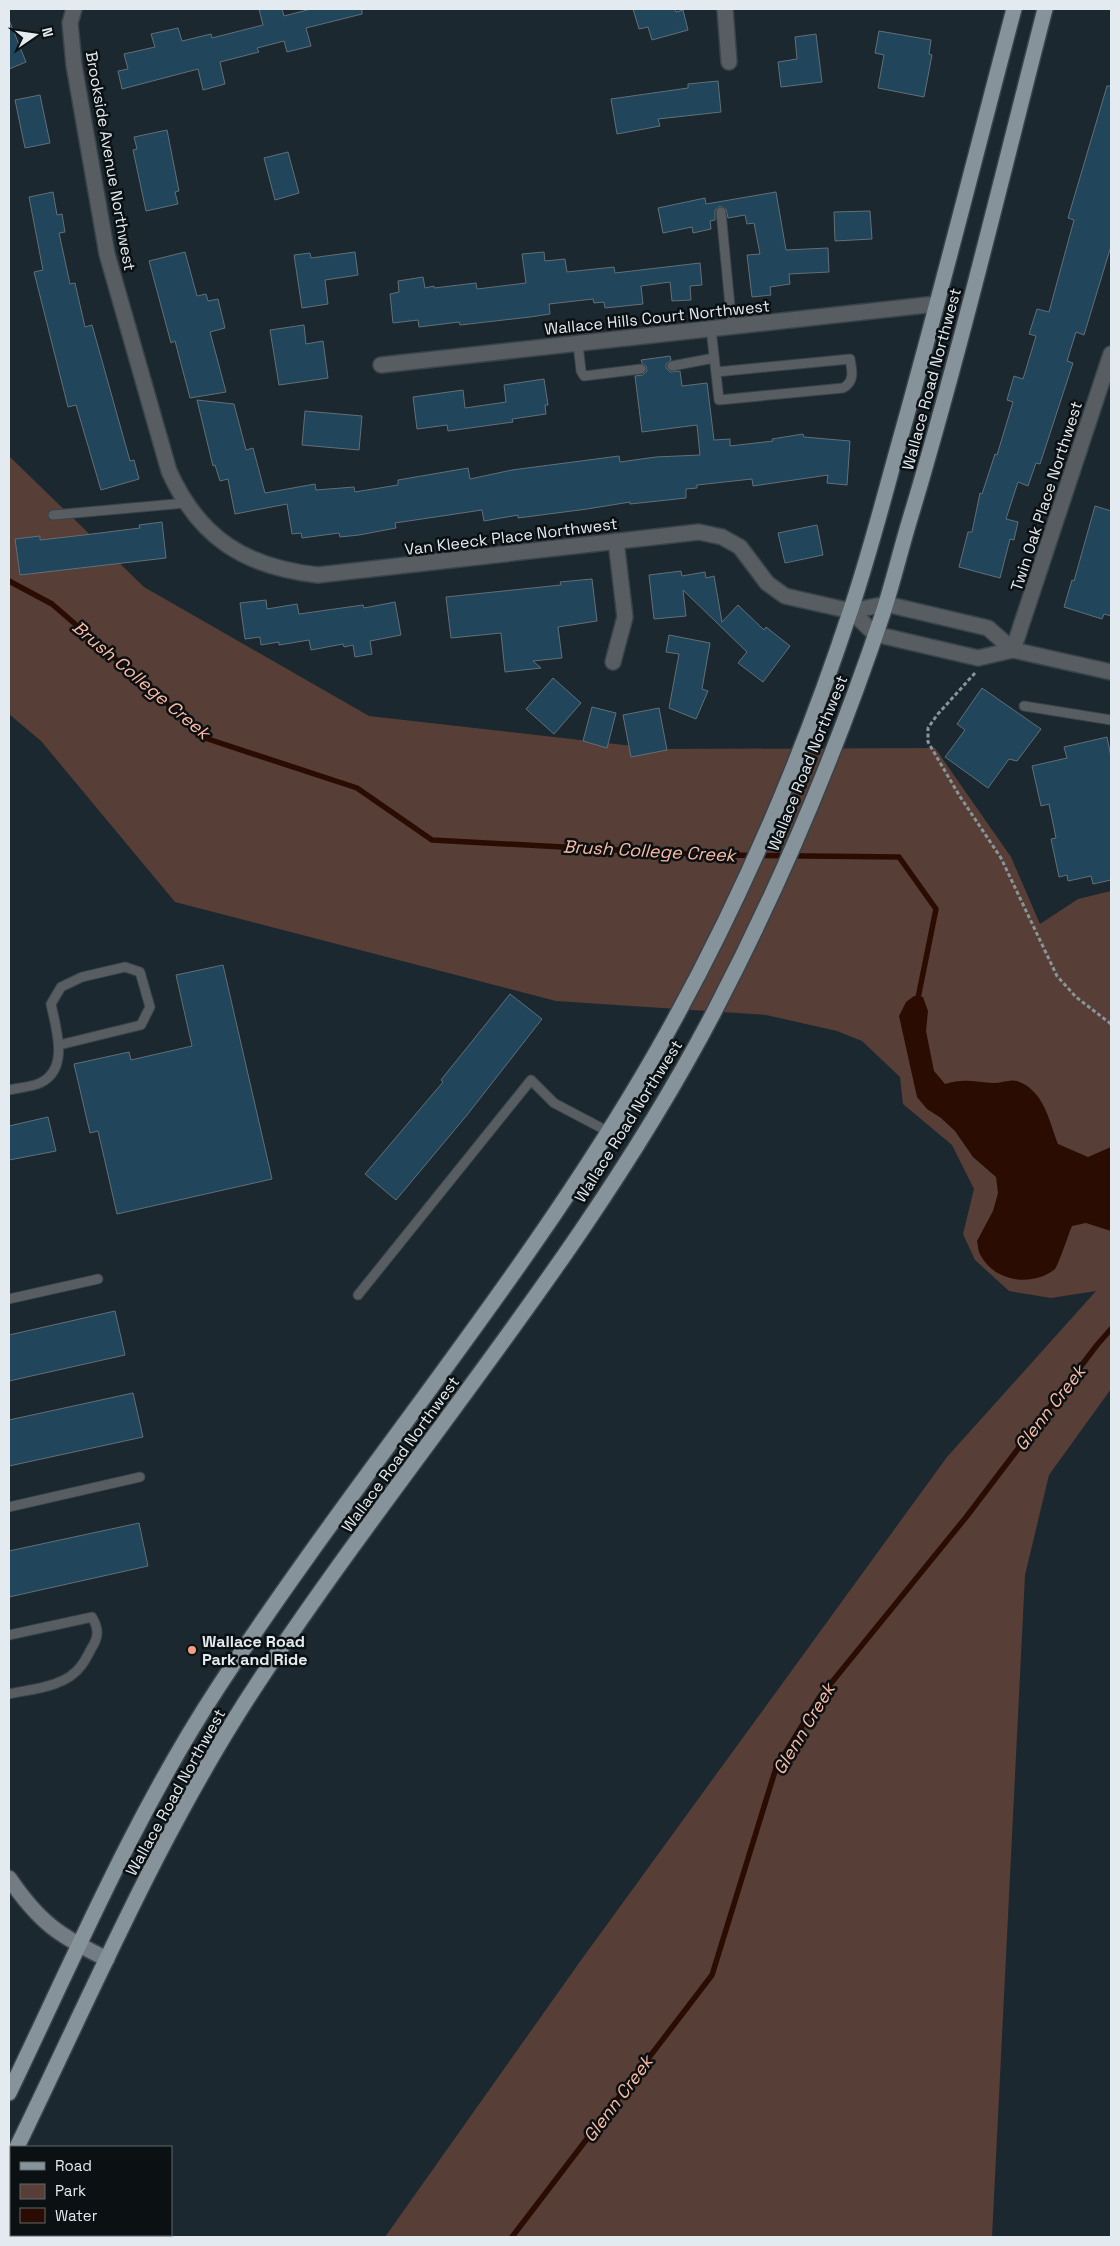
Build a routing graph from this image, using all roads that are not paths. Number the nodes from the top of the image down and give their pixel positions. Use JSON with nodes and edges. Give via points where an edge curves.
{"nodes":[{"id":1,"x":74,"y":9,"type":"edge"},
{"id":2,"x":725,"y":9,"type":"edge"},
{"id":3,"x":1014,"y":9,"type":"edge"},
{"id":4,"x":1045,"y":9,"type":"edge"},
{"id":5,"x":729,"y":62,"type":"dead end"},
{"id":6,"x":721,"y":212,"type":"dead end"},
{"id":7,"x":936,"y":304,"type":"junction"},
{"id":8,"x":732,"y":327,"type":"junction"},
{"id":9,"x":710,"y":329,"type":"junction"},
{"id":10,"x":578,"y":344,"type":"junction"},
{"id":11,"x":1111,"y":354,"type":"edge"},
{"id":12,"x":714,"y":358,"type":"junction"},
{"id":13,"x":381,"y":365,"type":"dead end"},
{"id":14,"x":672,"y":366,"type":"dead end"},
{"id":15,"x":641,"y":369,"type":"dead end"},
{"id":16,"x":716,"y":372,"type":"junction"},
{"id":17,"x":182,"y":497,"type":"junction"},
{"id":18,"x":54,"y":515,"type":"dead end"},
{"id":19,"x":616,"y":542,"type":"junction"},
{"id":20,"x":886,"y":604,"type":"junction"},
{"id":21,"x":851,"y":611,"type":"junction"},
{"id":22,"x":875,"y":634,"type":"junction"},
{"id":23,"x":1013,"y":650,"type":"junction"},
{"id":24,"x":613,"y":662,"type":"dead end"},
{"id":25,"x":1111,"y":672,"type":"edge"},
{"id":26,"x":1024,"y":706,"type":"dead end"},
{"id":27,"x":1111,"y":720,"type":"edge"},
{"id":28,"x":60,"y":1045,"type":"junction"},
{"id":29,"x":9,"y":1090,"type":"edge"},
{"id":30,"x":609,"y":1132,"type":"junction"},
{"id":31,"x":98,"y":1280,"type":"dead end"},
{"id":32,"x":358,"y":1295,"type":"dead end"},
{"id":33,"x":9,"y":1299,"type":"edge"},
{"id":34,"x":140,"y":1476,"type":"dead end"},
{"id":35,"x":9,"y":1507,"type":"edge"},
{"id":36,"x":9,"y":1635,"type":"edge"},
{"id":37,"x":9,"y":1694,"type":"edge"},
{"id":38,"x":9,"y":1878,"type":"edge"},
{"id":39,"x":79,"y":1945,"type":"junction"},
{"id":40,"x":106,"y":1959,"type":"junction"},
{"id":41,"x":9,"y":2093,"type":"edge"},
{"id":42,"x":16,"y":2146,"type":"edge"}],
"edges":[{"from":1,"to":17,"type":"street","name":"Brookside Avenue Northwest","via":[[70,23],[74,65],[107,254],[169,471]]},
{"from":2,"to":5,"type":"street"},
{"from":3,"to":7,"type":"main road","name":"Wallace Road Northwest"},
{"from":4,"to":20,"type":"main road","name":"Wallace Road Northwest","via":[[973,292]]},
{"from":6,"to":8,"type":"lane"},
{"from":7,"to":8,"type":"street","name":"Wallace Hills Court Northwest"},
{"from":7,"to":21,"type":"main road","name":"Wallace Road Northwest"},
{"from":8,"to":9,"type":"street","name":"Wallace Hills Court Northwest"},
{"from":9,"to":10,"type":"street","name":"Wallace Hills Court Northwest"},
{"from":9,"to":12,"type":"lane"},
{"from":10,"to":13,"type":"street","name":"Wallace Hills Court Northwest"},
{"from":10,"to":15,"type":"lane","via":[[584,376]]},
{"from":11,"to":23,"type":"street","name":"Twin Oak Place Northwest"},
{"from":12,"to":14,"type":"lane"},
{"from":12,"to":16,"type":"lane"},
{"from":16,"to":16,"type":"lane","via":[[719,400],[842,388],[848,386],[853,375],[850,359]]},
{"from":17,"to":18,"type":"lane"},
{"from":17,"to":19,"type":"street","name":"Van Kleeck Place Northwest","via":[[201,523],[226,546],[289,572],[318,575]]},
{"from":19,"to":21,"type":"street","name":"Van Kleeck Place Northwest","via":[[699,532],[722,537],[740,547],[767,583],[785,596]]},
{"from":19,"to":24,"type":"street","via":[[625,617]]},
{"from":20,"to":21,"type":"street"},
{"from":20,"to":22,"type":"main road","name":"Wallace Road Northwest"},
{"from":20,"to":23,"type":"street","via":[[988,628]]},
{"from":21,"to":22,"type":"street"},
{"from":21,"to":30,"type":"main road","name":"Wallace Road Northwest","via":[[776,810],[720,932],[659,1048]]},
{"from":22,"to":23,"type":"street","via":[[978,658]]},
{"from":22,"to":40,"type":"main road","name":"Wallace Road Northwest","via":[[831,755],[776,887],[718,1006],[673,1087],[567,1252],[260,1679],[176,1821]]},
{"from":23,"to":25,"type":"street"},
{"from":26,"to":27,"type":"lane"},
{"from":28,"to":28,"type":"lane","via":[[51,1004],[61,987],[125,967],[140,972],[150,1007],[141,1025]]},
{"from":28,"to":29,"type":"lane","via":[[56,1069],[41,1083]]},
{"from":30,"to":32,"type":"lane","via":[[554,1103],[531,1080]]},
{"from":30,"to":39,"type":"main road","name":"Wallace Road Northwest","via":[[520,1266],[288,1582],[215,1692],[166,1773]]},
{"from":31,"to":33,"type":"lane"},
{"from":34,"to":35,"type":"lane"},
{"from":36,"to":37,"type":"lane","via":[[92,1617],[98,1627],[97,1639],[81,1667],[68,1678]]},
{"from":38,"to":39,"type":"street","via":[[34,1912],[56,1932]]},
{"from":39,"to":40,"type":"street"},
{"from":39,"to":41,"type":"main road","name":"Wallace Road Northwest"},
{"from":40,"to":42,"type":"main road","name":"Wallace Road Northwest"}]}
